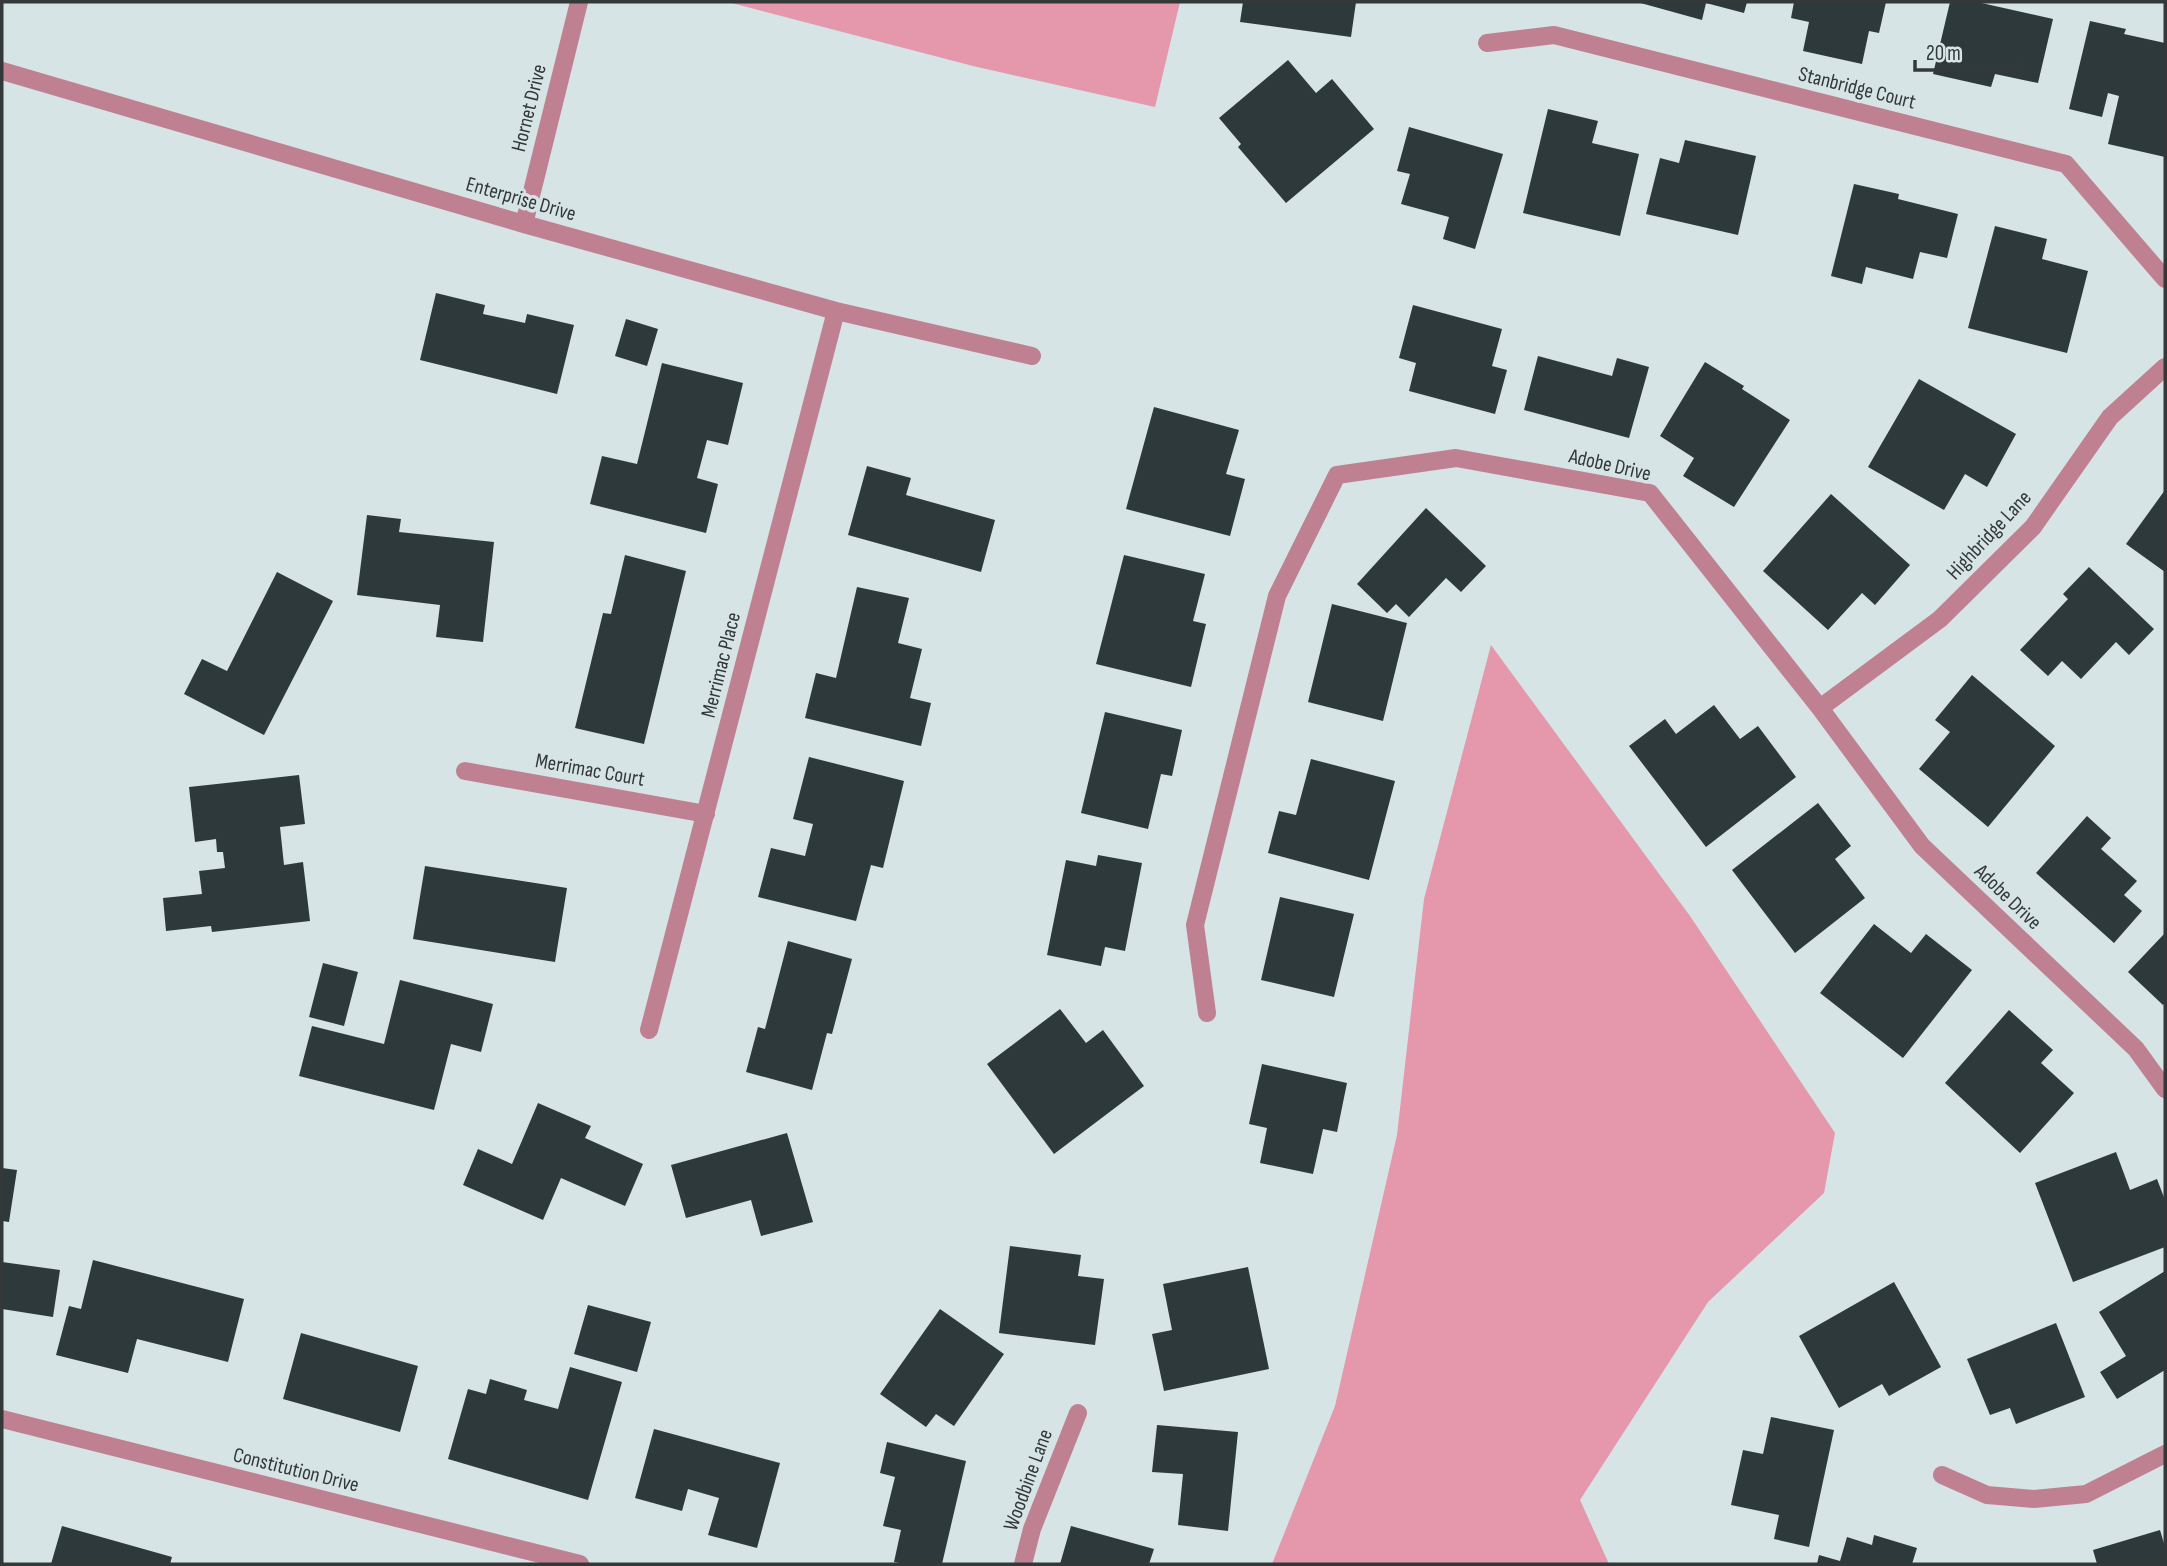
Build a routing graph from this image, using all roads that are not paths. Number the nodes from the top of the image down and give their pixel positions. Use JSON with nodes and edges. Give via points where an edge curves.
{"nodes":[{"id":1,"x":579,"y":2,"type":"edge"},
{"id":2,"x":1487,"y":43,"type":"dead end"},
{"id":3,"x":2,"y":71,"type":"edge"},
{"id":4,"x":524,"y":224,"type":"junction"},
{"id":5,"x":2165,"y":279,"type":"edge"},
{"id":6,"x":836,"y":312,"type":"junction"},
{"id":7,"x":1032,"y":356,"type":"dead end"},
{"id":8,"x":2165,"y":367,"type":"edge"},
{"id":9,"x":1820,"y":708,"type":"junction"},
{"id":10,"x":465,"y":771,"type":"dead end"},
{"id":11,"x":706,"y":814,"type":"junction"},
{"id":12,"x":1207,"y":1013,"type":"dead end"},
{"id":13,"x":649,"y":1030,"type":"dead end"},
{"id":14,"x":2165,"y":1089,"type":"edge"},
{"id":15,"x":1078,"y":1413,"type":"dead end"},
{"id":16,"x":2,"y":1419,"type":"edge"},
{"id":17,"x":2165,"y":1454,"type":"edge"},
{"id":18,"x":1942,"y":1475,"type":"dead end"},
{"id":19,"x":580,"y":1564,"type":"edge"},
{"id":20,"x":1023,"y":1564,"type":"edge"}],
"edges":[{"from":1,"to":4,"type":"street","name":"Hornet Drive"},
{"from":2,"to":5,"type":"street","name":"Stanbridge Court","via":[[1554,35],[2066,164]]},
{"from":3,"to":4,"type":"street","name":"Enterprise Drive"},
{"from":4,"to":6,"type":"street","name":"Enterprise Drive"},
{"from":6,"to":7,"type":"street","name":"Enterprise Drive"},
{"from":6,"to":11,"type":"street","name":"Merrimac Place"},
{"from":8,"to":9,"type":"street","name":"Highbridge Lane","via":[[2110,417],[2033,527],[1940,619]]},
{"from":9,"to":12,"type":"street","name":"Adobe Drive","via":[[1650,493],[1456,457],[1337,475],[1277,596],[1195,925]]},
{"from":9,"to":14,"type":"street","name":"Adobe Drive","via":[[1922,846],[2136,1049]]},
{"from":10,"to":11,"type":"street","name":"Merrimac Court"},
{"from":11,"to":13,"type":"street","name":"Merrimac Place"},
{"from":15,"to":20,"type":"street","name":"Woodbine Lane","via":[[1032,1529]]},
{"from":16,"to":19,"type":"street","name":"Constitution Drive"},
{"from":17,"to":18,"type":"street","via":[[2086,1494],[2034,1499],[1987,1495]]}]}
